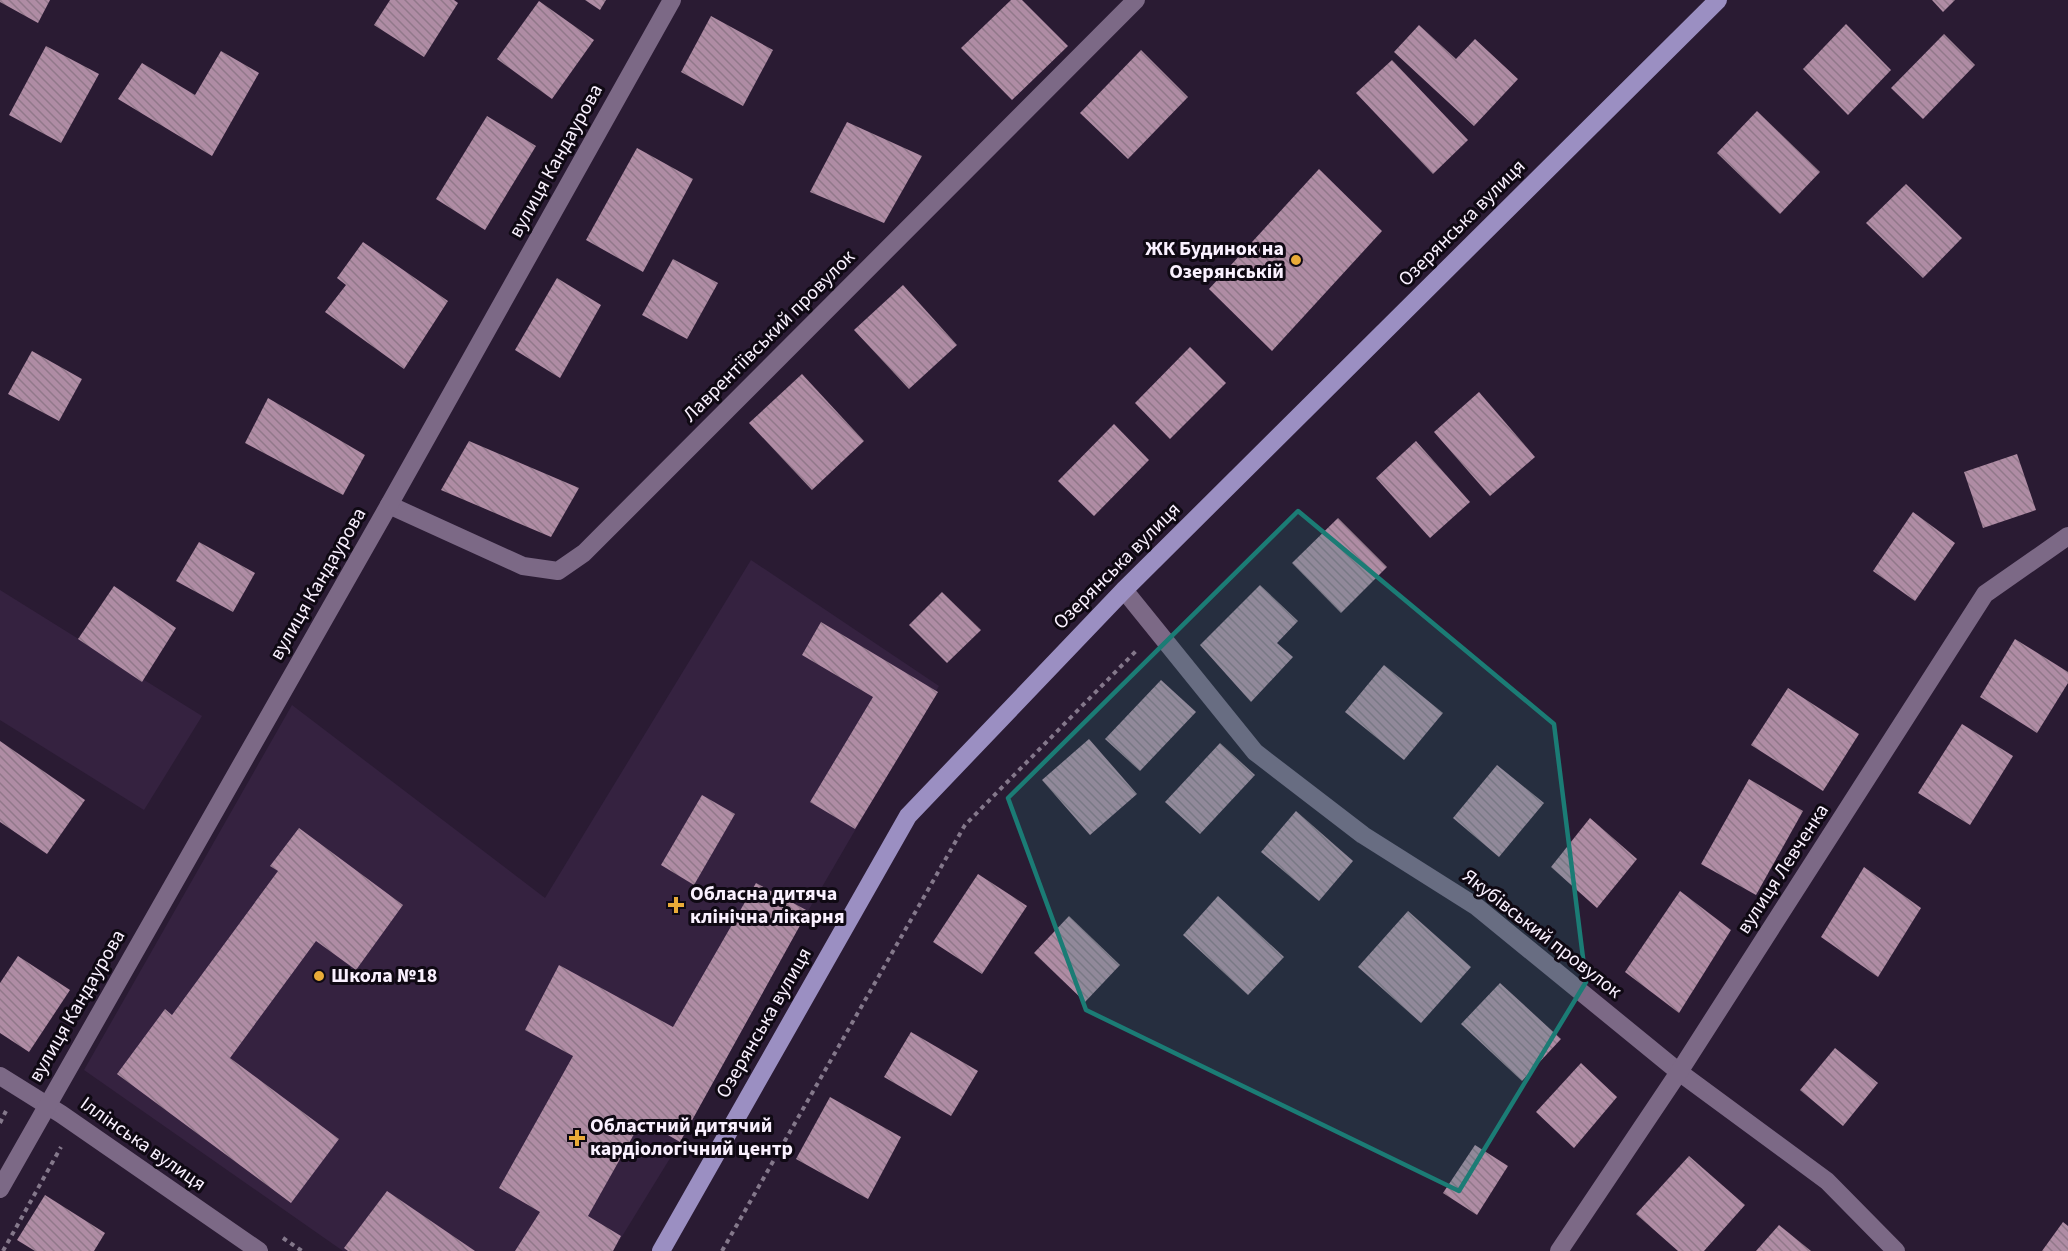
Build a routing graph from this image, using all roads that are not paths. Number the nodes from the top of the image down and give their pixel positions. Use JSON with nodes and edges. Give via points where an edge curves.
{"nodes":[{"id":1,"x":672,"y":0,"type":"edge"},
{"id":2,"x":1136,"y":0,"type":"edge"},
{"id":3,"x":1718,"y":0,"type":"edge"},
{"id":4,"x":389,"y":505,"type":"junction"},
{"id":5,"x":2068,"y":536,"type":"edge"},
{"id":6,"x":1124,"y":590,"type":"junction"},
{"id":7,"x":1679,"y":1072,"type":"junction"},
{"id":8,"x":0,"y":1076,"type":"edge"},
{"id":9,"x":47,"y":1105,"type":"junction"},
{"id":10,"x":0,"y":1189,"type":"edge"},
{"id":11,"x":259,"y":1251,"type":"edge"},
{"id":12,"x":661,"y":1251,"type":"edge"},
{"id":13,"x":1558,"y":1251,"type":"edge"},
{"id":14,"x":1896,"y":1251,"type":"edge"}],
"edges":[{"from":1,"to":4,"type":"street","name":"вулиця Кандаурова"},
{"from":2,"to":4,"type":"street","name":"Лаврентіївський провулок","via":[[584,553],[558,571],[522,566]]},
{"from":3,"to":6,"type":"main road","name":"Озерянська вулиця"},
{"from":4,"to":9,"type":"street","name":"вулиця Кандаурова"},
{"from":5,"to":7,"type":"street","name":"вулиця Левченка","via":[[1985,594]]},
{"from":6,"to":7,"type":"street","name":"Якубівський провулок","via":[[1255,752],[1363,835],[1477,906]]},
{"from":6,"to":12,"type":"main road","name":"Озерянська вулиця","via":[[908,816]]},
{"from":7,"to":13,"type":"street","name":"вулиця Левченка"},
{"from":7,"to":14,"type":"street","name":"Якубівський провулок","via":[[1827,1181]]},
{"from":8,"to":9,"type":"street","name":"Іллінська вулиця"},
{"from":9,"to":10,"type":"street","name":"вулиця Кандаурова"},
{"from":9,"to":11,"type":"street","name":"Іллінська вулиця"}]}
